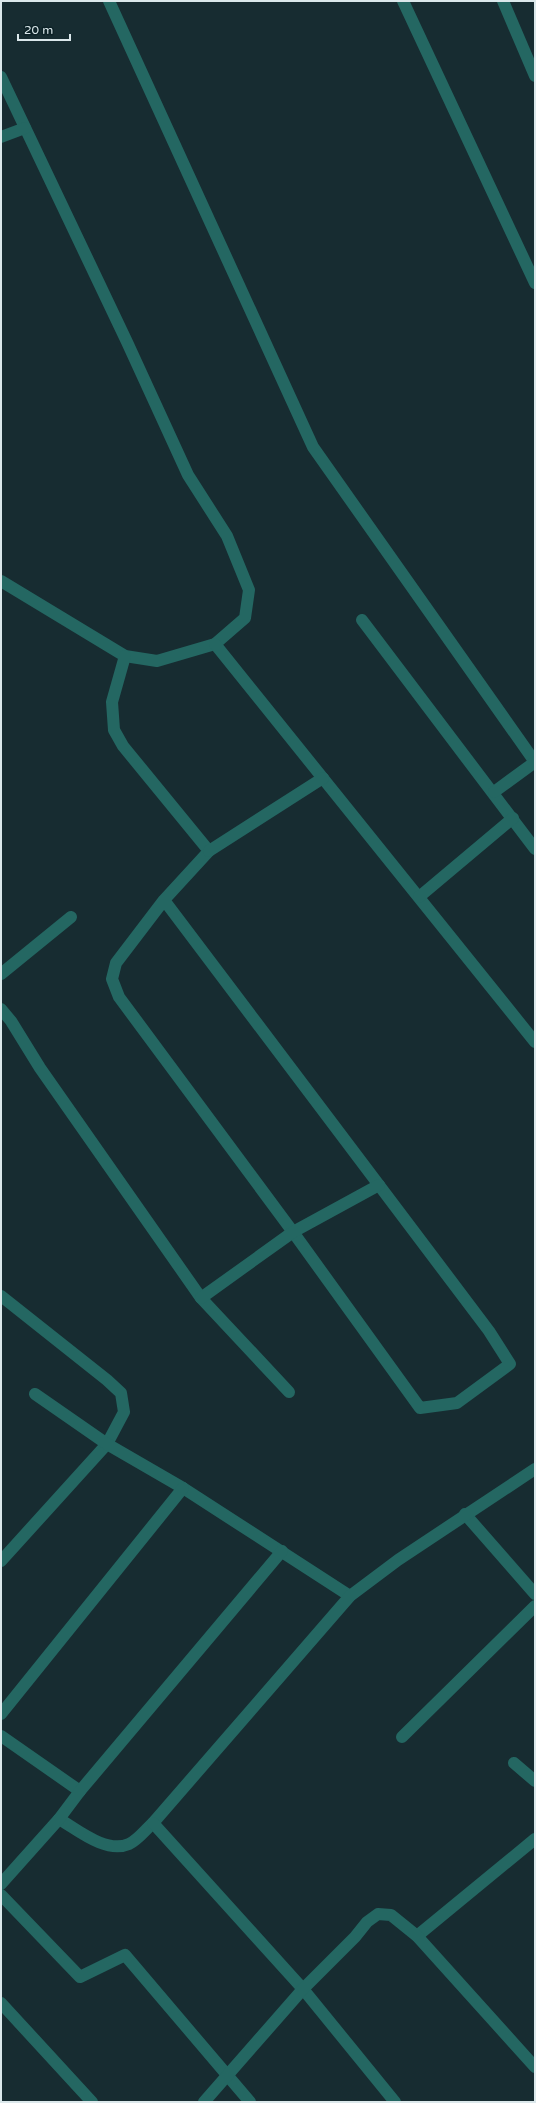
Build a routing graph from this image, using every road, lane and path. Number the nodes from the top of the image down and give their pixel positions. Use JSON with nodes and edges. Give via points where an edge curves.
{"nodes":[{"id":1,"x":109,"y":1,"type":"edge"},
{"id":2,"x":403,"y":1,"type":"edge"},
{"id":3,"x":502,"y":1,"type":"edge"},
{"id":4,"x":535,"y":76,"type":"edge"},
{"id":5,"x":1,"y":77,"type":"edge"},
{"id":6,"x":25,"y":128,"type":"junction"},
{"id":7,"x":1,"y":137,"type":"edge"},
{"id":8,"x":535,"y":283,"type":"edge"},
{"id":9,"x":1,"y":581,"type":"edge"},
{"id":10,"x":362,"y":620,"type":"dead end"},
{"id":11,"x":215,"y":644,"type":"junction"},
{"id":12,"x":125,"y":656,"type":"junction"},
{"id":13,"x":535,"y":762,"type":"edge"},
{"id":14,"x":323,"y":778,"type":"junction"},
{"id":15,"x":494,"y":792,"type":"junction"},
{"id":16,"x":513,"y":818,"type":"junction"},
{"id":17,"x":535,"y":849,"type":"edge"},
{"id":18,"x":210,"y":851,"type":"junction"},
{"id":19,"x":419,"y":897,"type":"junction"},
{"id":20,"x":164,"y":900,"type":"junction"},
{"id":21,"x":71,"y":917,"type":"dead end"},
{"id":22,"x":1,"y":974,"type":"edge"},
{"id":23,"x":1,"y":1008,"type":"edge"},
{"id":24,"x":535,"y":1042,"type":"edge"},
{"id":25,"x":379,"y":1186,"type":"junction"},
{"id":26,"x":293,"y":1232,"type":"junction"},
{"id":27,"x":1,"y":1296,"type":"edge"},
{"id":28,"x":201,"y":1298,"type":"junction"},
{"id":29,"x":289,"y":1392,"type":"dead end"},
{"id":30,"x":35,"y":1394,"type":"dead end"},
{"id":31,"x":107,"y":1444,"type":"junction"},
{"id":32,"x":535,"y":1469,"type":"edge"},
{"id":33,"x":183,"y":1488,"type":"junction"},
{"id":34,"x":465,"y":1514,"type":"junction"},
{"id":35,"x":282,"y":1552,"type":"junction"},
{"id":36,"x":1,"y":1561,"type":"edge"},
{"id":37,"x":535,"y":1594,"type":"edge"},
{"id":38,"x":350,"y":1596,"type":"junction"},
{"id":39,"x":535,"y":1606,"type":"edge"},
{"id":40,"x":1,"y":1714,"type":"edge"},
{"id":41,"x":1,"y":1736,"type":"edge"},
{"id":42,"x":402,"y":1737,"type":"dead end"},
{"id":43,"x":514,"y":1763,"type":"dead end"},
{"id":44,"x":535,"y":1781,"type":"edge"},
{"id":45,"x":80,"y":1791,"type":"junction"},
{"id":46,"x":59,"y":1819,"type":"junction"},
{"id":47,"x":153,"y":1823,"type":"junction"},
{"id":48,"x":535,"y":1839,"type":"edge"},
{"id":49,"x":1,"y":1884,"type":"edge"},
{"id":50,"x":1,"y":1895,"type":"edge"},
{"id":51,"x":417,"y":1936,"type":"junction"},
{"id":52,"x":303,"y":1989,"type":"junction"},
{"id":53,"x":1,"y":2003,"type":"edge"},
{"id":54,"x":535,"y":2067,"type":"edge"},
{"id":55,"x":228,"y":2074,"type":"junction"},
{"id":56,"x":92,"y":2102,"type":"edge"},
{"id":57,"x":204,"y":2102,"type":"edge"},
{"id":58,"x":250,"y":2102,"type":"edge"},
{"id":59,"x":395,"y":2102,"type":"edge"}],
"edges":[{"from":1,"to":13,"type":"street","via":[[313,447]]},
{"from":2,"to":8,"type":"street"},
{"from":3,"to":4,"type":"street"},
{"from":5,"to":6,"type":"street"},
{"from":6,"to":7,"type":"street"},
{"from":6,"to":11,"type":"street","via":[[188,475],[226,536],[249,590],[245,618]]},
{"from":9,"to":12,"type":"street"},
{"from":10,"to":15,"type":"street"},
{"from":11,"to":12,"type":"street","via":[[157,661]]},
{"from":11,"to":14,"type":"street"},
{"from":12,"to":18,"type":"street","via":[[112,702],[114,730],[123,746]]},
{"from":13,"to":15,"type":"street"},
{"from":14,"to":18,"type":"street"},
{"from":14,"to":19,"type":"street"},
{"from":15,"to":16,"type":"street"},
{"from":16,"to":17,"type":"street"},
{"from":16,"to":19,"type":"street"},
{"from":18,"to":20,"type":"street"},
{"from":19,"to":24,"type":"street"},
{"from":20,"to":25,"type":"street"},
{"from":20,"to":26,"type":"street","via":[[116,962],[112,979],[119,996]]},
{"from":21,"to":22,"type":"street"},
{"from":23,"to":28,"type":"street"},
{"from":25,"to":26,"type":"street"},
{"from":25,"to":26,"type":"street","via":[[489,1331],[510,1364],[457,1403],[420,1408]]},
{"from":26,"to":28,"type":"street"},
{"from":27,"to":31,"type":"street","via":[[121,1393],[124,1412]]},
{"from":28,"to":29,"type":"street"},
{"from":30,"to":31,"type":"street"},
{"from":31,"to":33,"type":"street"},
{"from":31,"to":36,"type":"street"},
{"from":32,"to":34,"type":"street"},
{"from":33,"to":35,"type":"street"},
{"from":33,"to":40,"type":"street"},
{"from":34,"to":37,"type":"street"},
{"from":34,"to":38,"type":"street"},
{"from":35,"to":38,"type":"street"},
{"from":35,"to":45,"type":"street"},
{"from":38,"to":47,"type":"street"},
{"from":39,"to":42,"type":"street"},
{"from":41,"to":45,"type":"street"},
{"from":43,"to":44,"type":"street"},
{"from":45,"to":46,"type":"street"},
{"from":46,"to":47,"type":"street","via":[[100,1842],[115,1847],[130,1844]]},
{"from":46,"to":49,"type":"street"},
{"from":47,"to":52,"type":"street"},
{"from":48,"to":51,"type":"street"},
{"from":50,"to":55,"type":"street","via":[[80,1977],[125,1955]]},
{"from":51,"to":52,"type":"street","via":[[392,1915],[378,1914],[367,1922]]},
{"from":51,"to":54,"type":"street"},
{"from":52,"to":55,"type":"street"},
{"from":52,"to":59,"type":"street"},
{"from":53,"to":56,"type":"street"},
{"from":55,"to":57,"type":"street"},
{"from":55,"to":58,"type":"street"}]}
